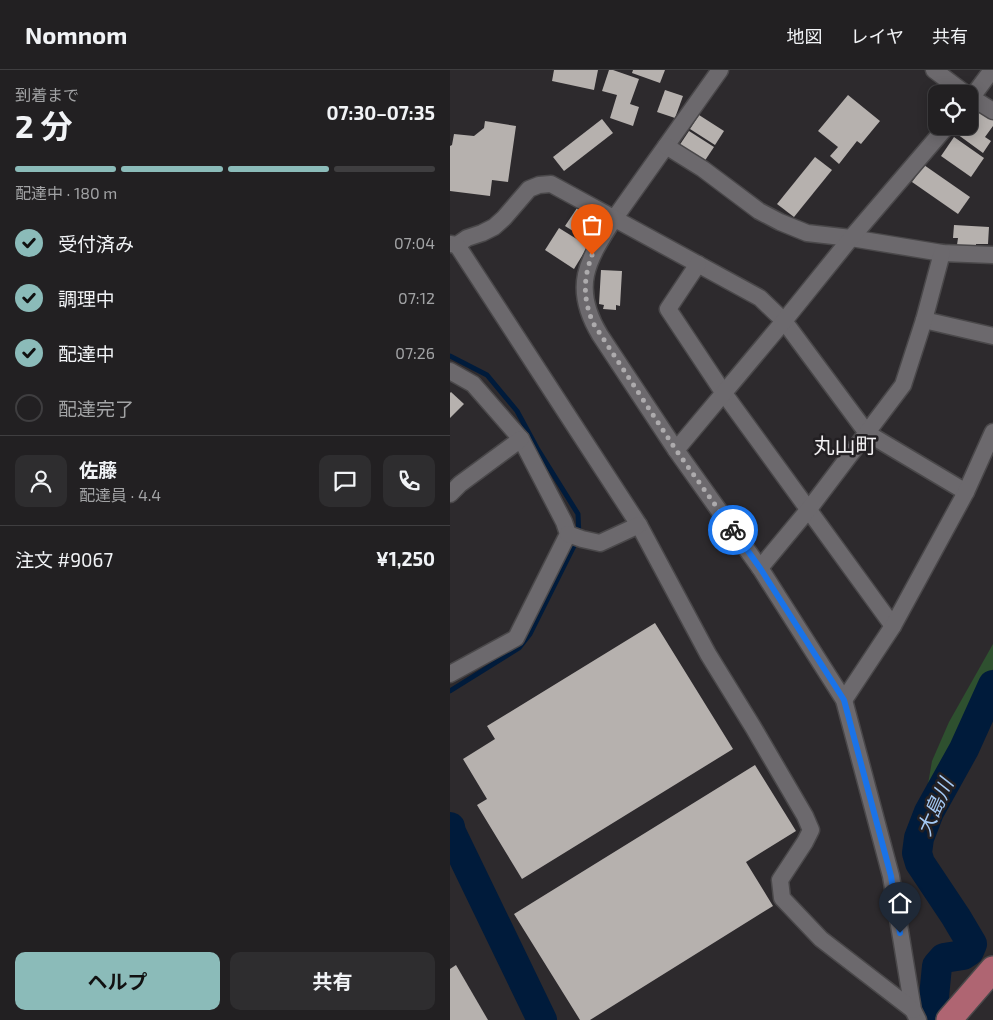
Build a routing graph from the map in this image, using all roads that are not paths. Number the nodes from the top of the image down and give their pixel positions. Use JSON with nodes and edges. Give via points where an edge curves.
{"nodes":[{"id":1,"x":720,"y":70,"type":"edge"},
{"id":2,"x":934,"y":70,"type":"edge"},
{"id":3,"x":992,"y":70,"type":"edge"},
{"id":4,"x":953,"y":85,"type":"edge"},
{"id":5,"x":978,"y":86,"type":"edge"},
{"id":6,"x":978,"y":102,"type":"edge"},
{"id":7,"x":993,"y":111,"type":"edge"},
{"id":8,"x":939,"y":135,"type":"edge"},
{"id":9,"x":666,"y":146,"type":"junction"},
{"id":10,"x":614,"y":219,"type":"junction"},
{"id":11,"x":851,"y":238,"type":"junction"},
{"id":12,"x":454,"y":244,"type":"edge"},
{"id":13,"x":942,"y":253,"type":"junction"},
{"id":14,"x":993,"y":254,"type":"edge"},
{"id":15,"x":698,"y":264,"type":"junction"},
{"id":16,"x":924,"y":320,"type":"junction"},
{"id":17,"x":784,"y":321,"type":"junction"},
{"id":18,"x":993,"y":336,"type":"edge"},
{"id":19,"x":450,"y":371,"type":"edge"},
{"id":20,"x":724,"y":392,"type":"junction"},
{"id":21,"x":993,"y":432,"type":"edge"},
{"id":22,"x":867,"y":433,"type":"junction"},
{"id":23,"x":520,"y":439,"type":"junction"},
{"id":24,"x":676,"y":450,"type":"junction"},
{"id":25,"x":966,"y":492,"type":"junction"},
{"id":26,"x":450,"y":494,"type":"edge"},
{"id":27,"x":809,"y":510,"type":"junction"},
{"id":28,"x":639,"y":525,"type":"junction"},
{"id":29,"x":574,"y":536,"type":"junction"},
{"id":30,"x":760,"y":568,"type":"junction"},
{"id":31,"x":893,"y":626,"type":"junction"},
{"id":32,"x":452,"y":669,"type":"edge"},
{"id":33,"x":844,"y":700,"type":"junction"},
{"id":34,"x":993,"y":969,"type":"edge"},
{"id":35,"x":915,"y":1015,"type":"edge"},
{"id":36,"x":950,"y":1020,"type":"edge"}],
"edges":[{"from":1,"to":9,"type":"street"},
{"from":2,"to":4,"type":"street"},
{"from":3,"to":5,"type":"street"},
{"from":6,"to":7,"type":"street"},
{"from":8,"to":11,"type":"street"},
{"from":9,"to":10,"type":"street"},
{"from":9,"to":11,"type":"street","via":[[780,222],[807,233]]},
{"from":10,"to":12,"type":"street","via":[[551,184],[539,185],[529,189],[494,227]]},
{"from":10,"to":15,"type":"street"},
{"from":10,"to":24,"type":"street","via":[[598,242],[587,268],[588,310],[600,335]]},
{"from":11,"to":13,"type":"street"},
{"from":11,"to":17,"type":"street"},
{"from":12,"to":28,"type":"street"},
{"from":13,"to":14,"type":"street"},
{"from":13,"to":16,"type":"street"},
{"from":15,"to":17,"type":"street","via":[[760,298]]},
{"from":15,"to":20,"type":"street","via":[[668,309]]},
{"from":16,"to":18,"type":"street"},
{"from":16,"to":22,"type":"street","via":[[903,385]]},
{"from":17,"to":20,"type":"street"},
{"from":17,"to":22,"type":"street"},
{"from":19,"to":23,"type":"street","via":[[473,384]]},
{"from":20,"to":24,"type":"street"},
{"from":20,"to":27,"type":"street"},
{"from":21,"to":25,"type":"street"},
{"from":22,"to":25,"type":"street"},
{"from":22,"to":27,"type":"street"},
{"from":23,"to":26,"type":"street"},
{"from":23,"to":29,"type":"street"},
{"from":24,"to":30,"type":"street"},
{"from":25,"to":31,"type":"street"},
{"from":27,"to":30,"type":"street"},
{"from":27,"to":31,"type":"street"},
{"from":28,"to":29,"type":"street","via":[[600,543]]},
{"from":28,"to":35,"type":"street","via":[[708,654],[811,830],[780,880],[782,898],[821,939]]},
{"from":29,"to":32,"type":"street","via":[[516,638]]},
{"from":30,"to":33,"type":"street"},
{"from":31,"to":33,"type":"street"},
{"from":33,"to":35,"type":"street","via":[[891,876]]},
{"from":34,"to":36,"type":"main road"}]}
